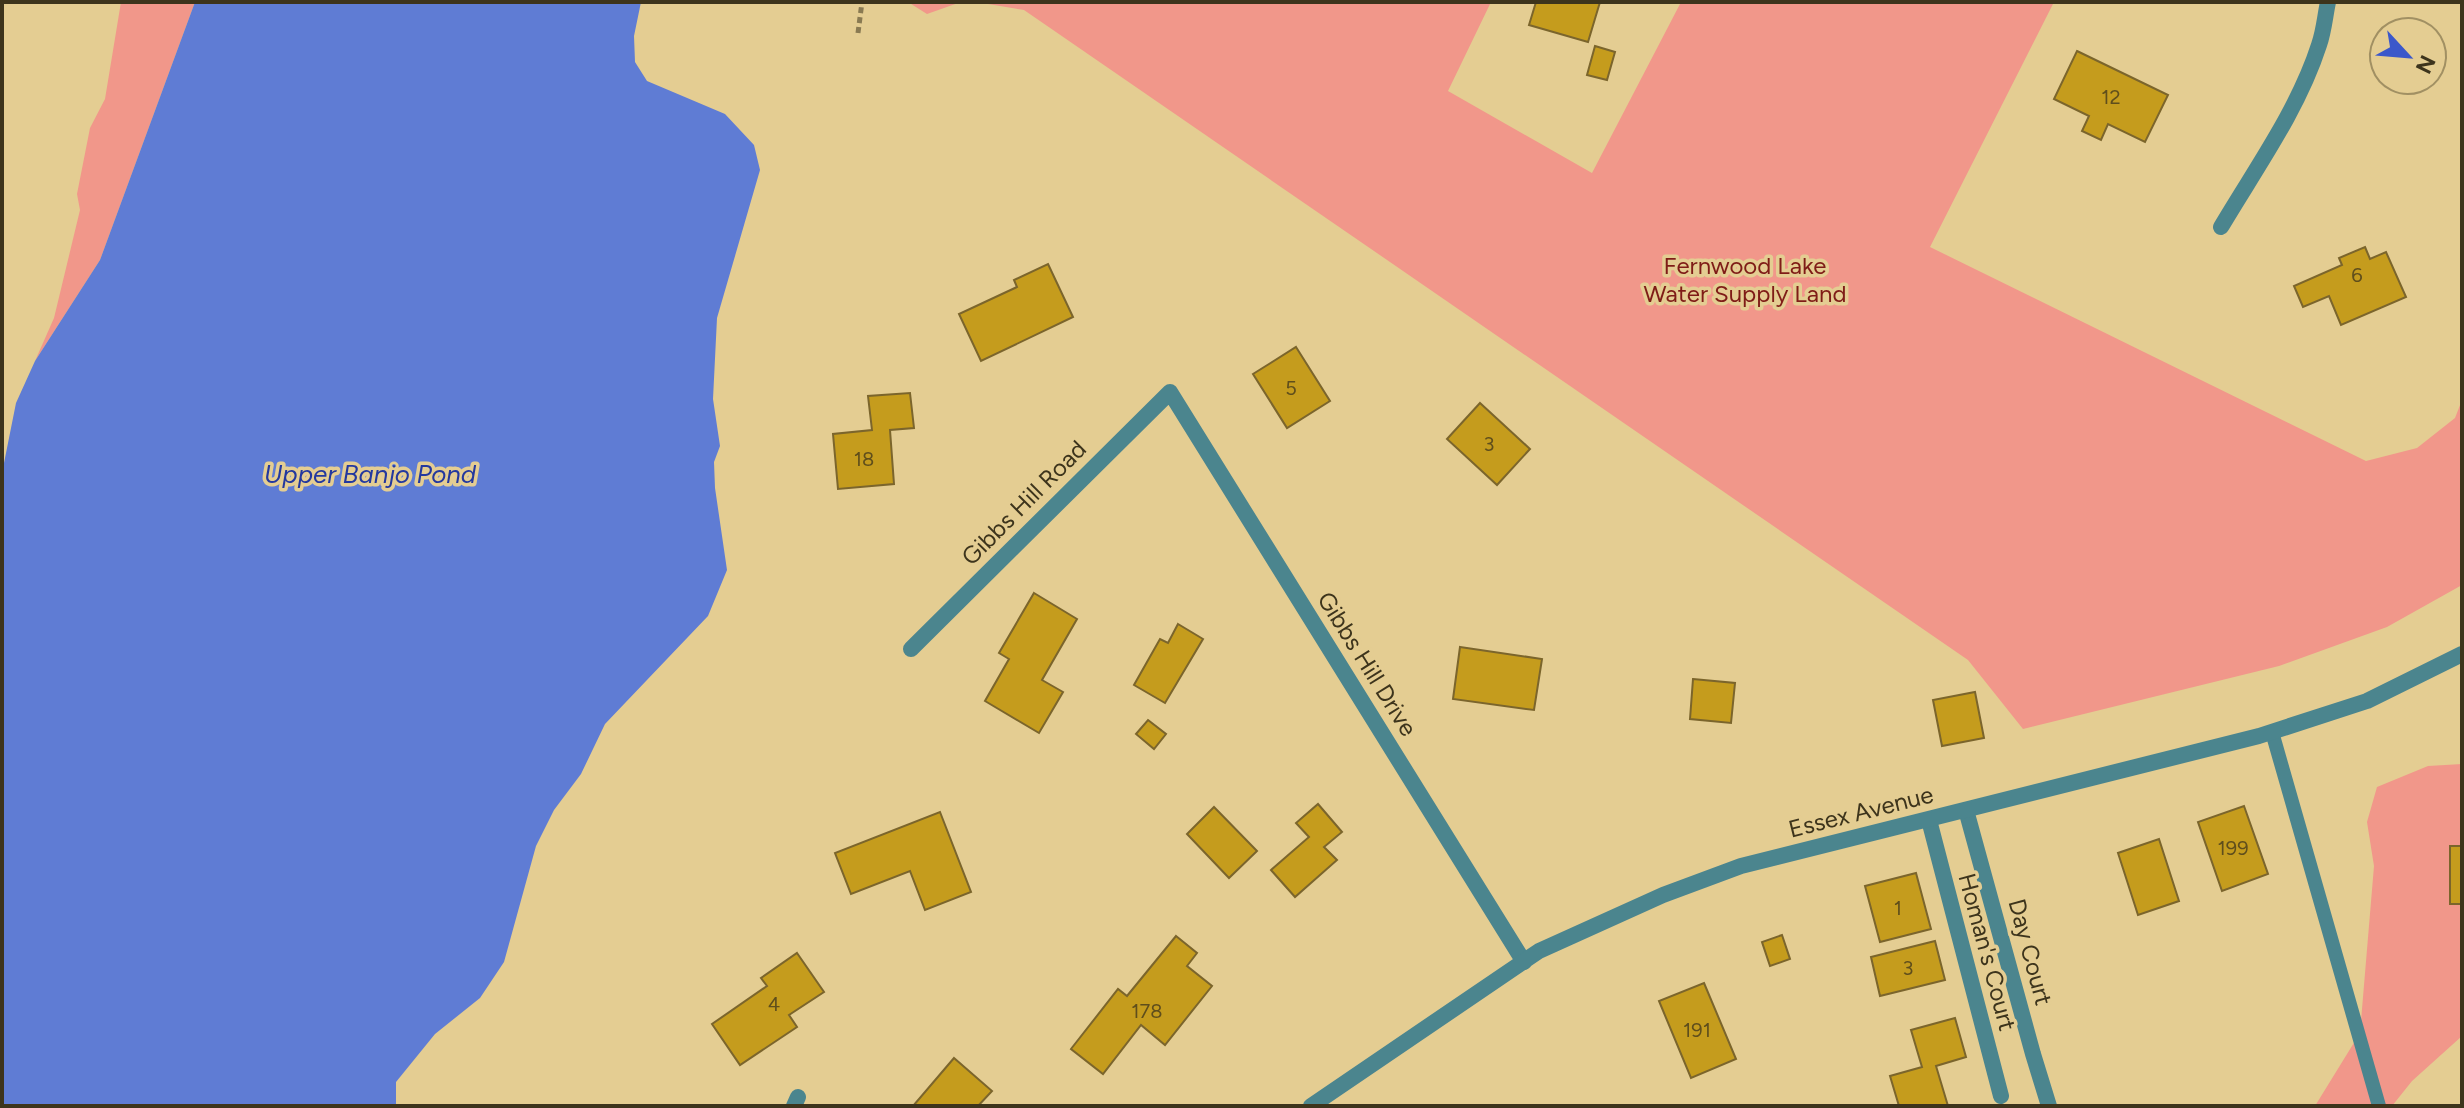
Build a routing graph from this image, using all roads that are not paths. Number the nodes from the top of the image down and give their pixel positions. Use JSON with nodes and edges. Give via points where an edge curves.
{"nodes":[{"id":1,"x":2328,"y":2,"type":"edge"},
{"id":2,"x":2221,"y":227,"type":"dead end"},
{"id":3,"x":1170,"y":392,"type":"joint"},
{"id":4,"x":911,"y":649,"type":"dead end"},
{"id":5,"x":2462,"y":654,"type":"edge"},
{"id":6,"x":2272,"y":732,"type":"junction"},
{"id":7,"x":1966,"y":810,"type":"junction"},
{"id":8,"x":1929,"y":820,"type":"junction"},
{"id":9,"x":1524,"y":962,"type":"junction"},
{"id":10,"x":2001,"y":1096,"type":"dead end"},
{"id":11,"x":1311,"y":1106,"type":"edge"},
{"id":12,"x":2049,"y":1106,"type":"edge"},
{"id":13,"x":2379,"y":1106,"type":"edge"}],
"edges":[{"from":1,"to":2,"type":"street","via":[[2306,79]]},
{"from":3,"to":4,"type":"street","name":"Gibbs Hill Road"},
{"from":3,"to":9,"type":"street","name":"Gibbs Hill Drive"},
{"from":5,"to":6,"type":"street","name":"Essex Avenue","via":[[2367,701]]},
{"from":6,"to":7,"type":"street","name":"Essex Avenue"},
{"from":6,"to":13,"type":"lane"},
{"from":7,"to":8,"type":"street","name":"Essex Avenue"},
{"from":7,"to":12,"type":"street","name":"Day Court"},
{"from":8,"to":9,"type":"street","name":"Essex Avenue","via":[[1741,866],[1663,895]]},
{"from":8,"to":10,"type":"street","name":"Homan's Court"},
{"from":9,"to":11,"type":"street","name":"Essex Avenue"}]}
